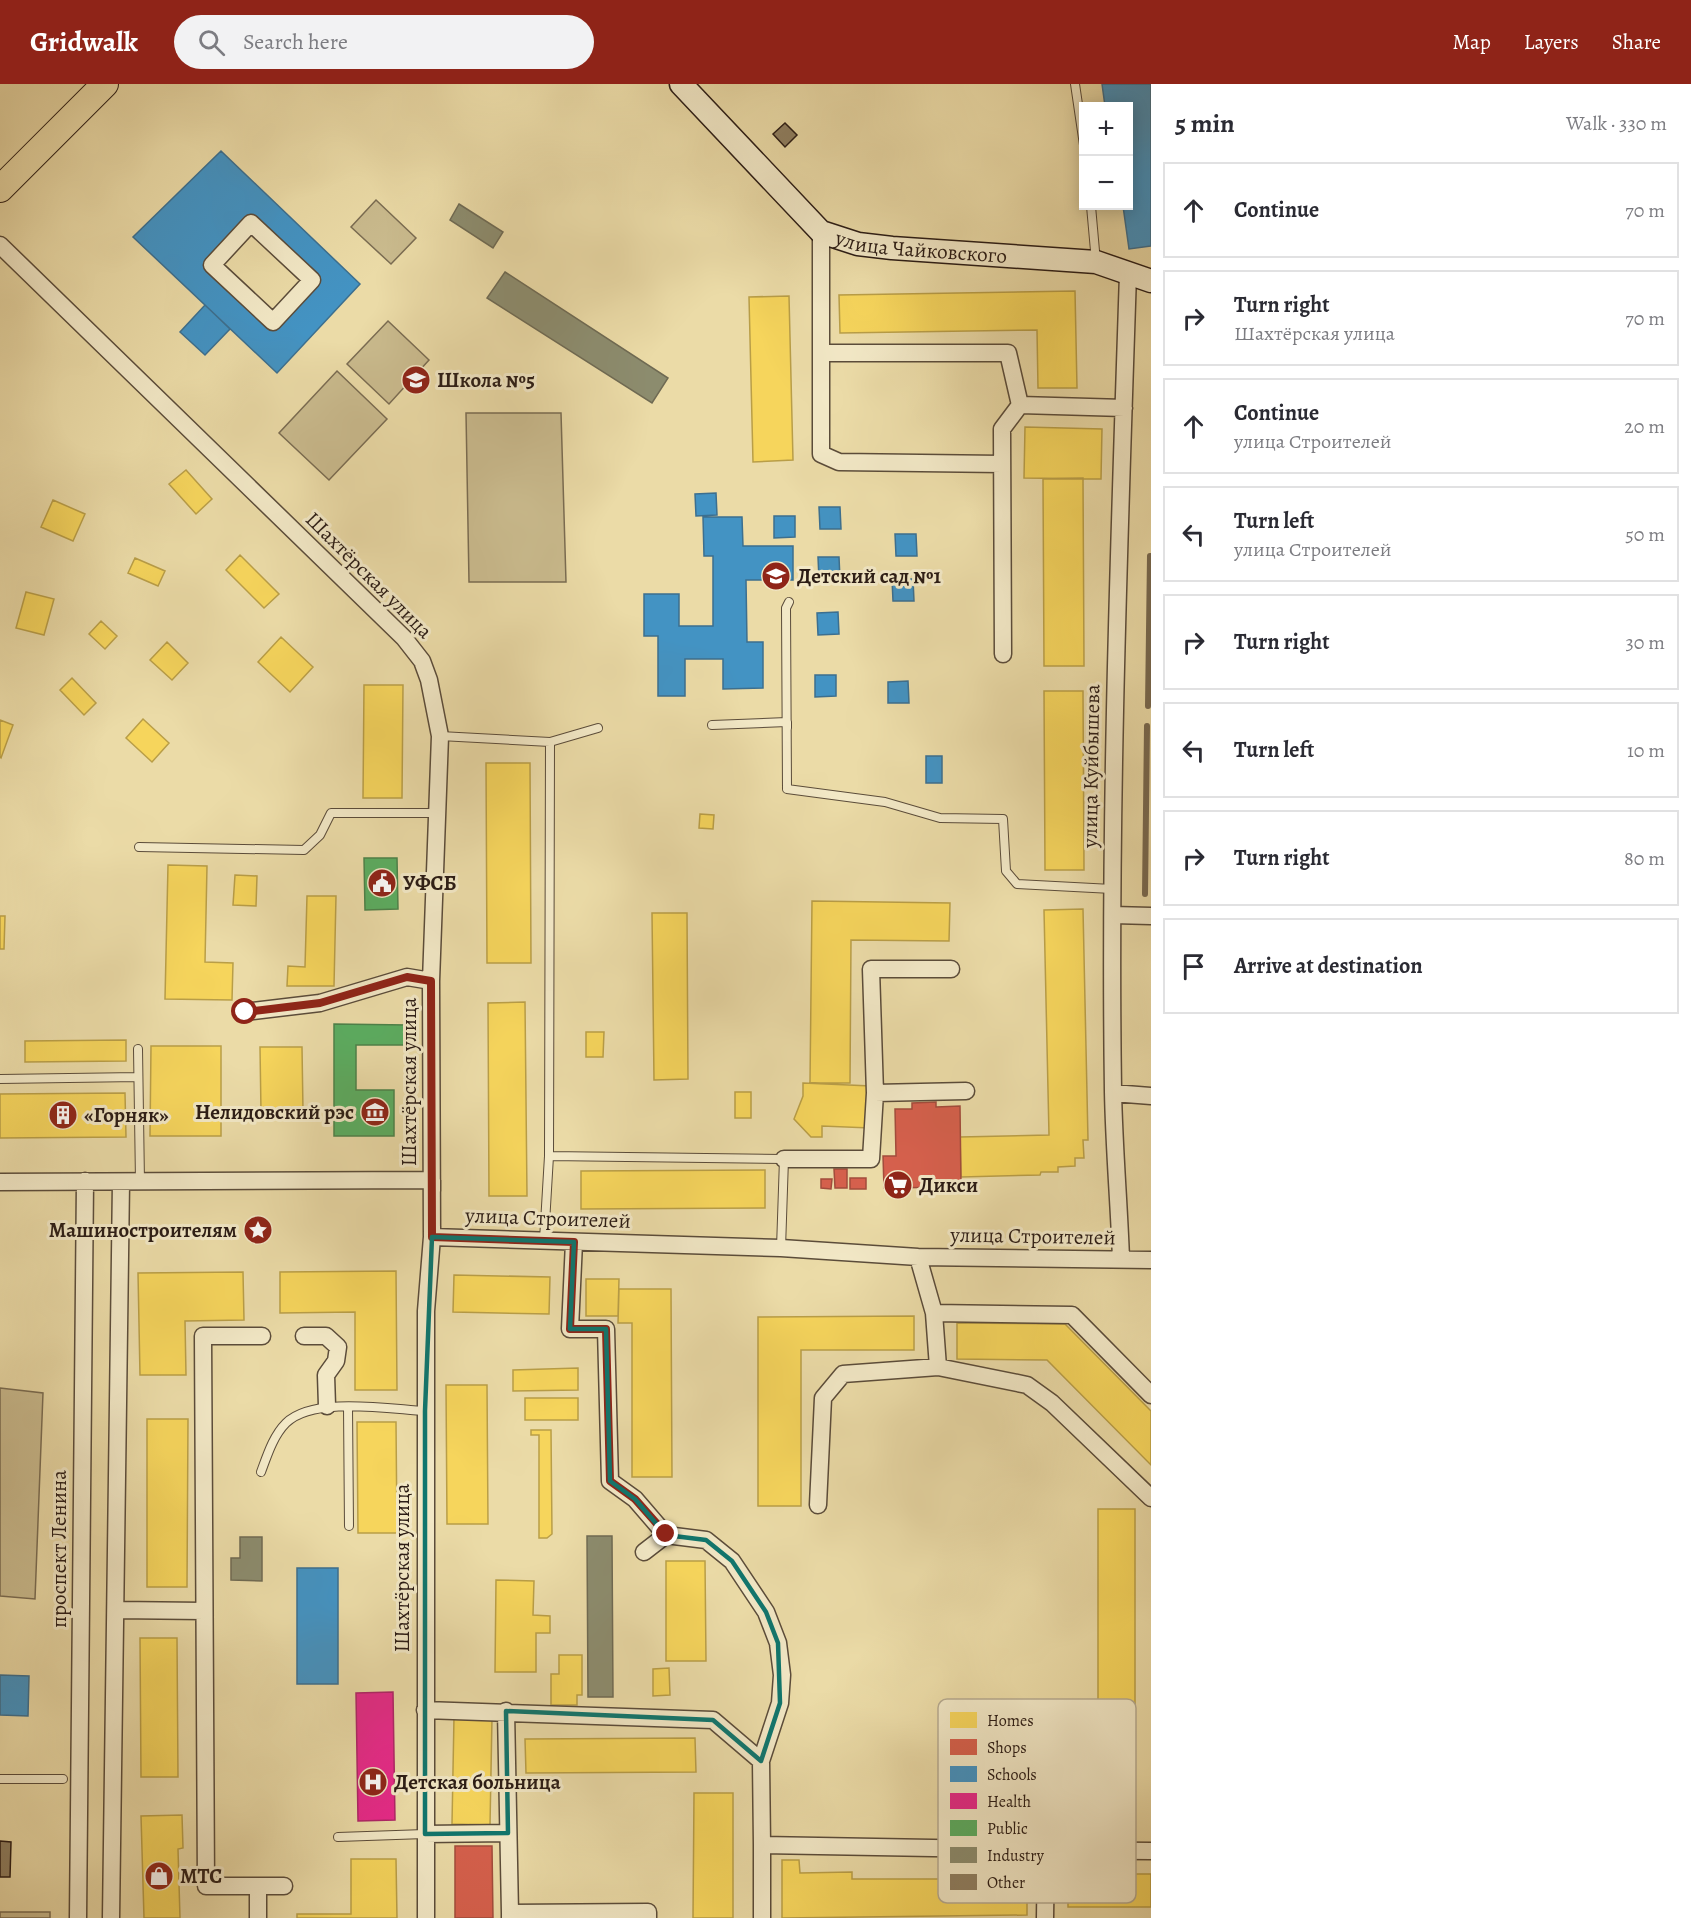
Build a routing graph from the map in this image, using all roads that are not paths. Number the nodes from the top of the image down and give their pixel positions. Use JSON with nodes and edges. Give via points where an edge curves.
{"nodes":[{"id":1,"x":105,"y":84,"type":"edge"},
{"id":2,"x":681,"y":84,"type":"edge"},
{"id":3,"x":1075,"y":84,"type":"edge"},
{"id":4,"x":1079,"y":114,"type":"edge"},
{"id":5,"x":0,"y":189,"type":"edge"},
{"id":6,"x":1091,"y":210,"type":"edge"},
{"id":7,"x":251,"y":224,"type":"joint"},
{"id":8,"x":821,"y":232,"type":"junction"},
{"id":9,"x":0,"y":245,"type":"edge"},
{"id":10,"x":1096,"y":262,"type":"junction"},
{"id":11,"x":1128,"y":274,"type":"junction"},
{"id":12,"x":1151,"y":281,"type":"edge"},
{"id":13,"x":821,"y":353,"type":"junction"},
{"id":14,"x":1020,"y":405,"type":"junction"},
{"id":15,"x":1124,"y":408,"type":"junction"},
{"id":16,"x":1002,"y":464,"type":"junction"},
{"id":17,"x":789,"y":602,"type":"dead end"},
{"id":18,"x":1003,"y":654,"type":"dead end"},
{"id":19,"x":787,"y":722,"type":"junction"},
{"id":20,"x":712,"y":725,"type":"dead end"},
{"id":21,"x":598,"y":728,"type":"dead end"},
{"id":22,"x":440,"y":736,"type":"junction"},
{"id":23,"x":550,"y":742,"type":"junction"},
{"id":24,"x":437,"y":813,"type":"junction"},
{"id":25,"x":139,"y":847,"type":"dead end"},
{"id":26,"x":1112,"y":889,"type":"junction"},
{"id":27,"x":1113,"y":915,"type":"junction"},
{"id":28,"x":1151,"y":916,"type":"edge"},
{"id":29,"x":951,"y":969,"type":"dead end"},
{"id":30,"x":431,"y":981,"type":"junction"},
{"id":31,"x":245,"y":1012,"type":"dead end"},
{"id":32,"x":138,"y":1049,"type":"dead end"},
{"id":33,"x":138,"y":1077,"type":"junction"},
{"id":34,"x":0,"y":1079,"type":"edge"},
{"id":35,"x":966,"y":1091,"type":"dead end"},
{"id":36,"x":875,"y":1093,"type":"junction"},
{"id":37,"x":1113,"y":1093,"type":"junction"},
{"id":38,"x":1151,"y":1096,"type":"edge"},
{"id":39,"x":549,"y":1156,"type":"junction"},
{"id":40,"x":784,"y":1159,"type":"junction"},
{"id":41,"x":432,"y":1180,"type":"junction"},
{"id":42,"x":85,"y":1181,"type":"junction"},
{"id":43,"x":0,"y":1182,"type":"edge"},
{"id":44,"x":121,"y":1182,"type":"junction"},
{"id":45,"x":140,"y":1182,"type":"junction"},
{"id":46,"x":432,"y":1237,"type":"junction"},
{"id":47,"x":543,"y":1240,"type":"junction"},
{"id":48,"x":574,"y":1242,"type":"junction"},
{"id":49,"x":781,"y":1248,"type":"junction"},
{"id":50,"x":918,"y":1257,"type":"junction"},
{"id":51,"x":1121,"y":1259,"type":"junction"},
{"id":52,"x":1151,"y":1260,"type":"edge"},
{"id":53,"x":934,"y":1313,"type":"junction"},
{"id":54,"x":262,"y":1336,"type":"dead end"},
{"id":55,"x":304,"y":1336,"type":"dead end"},
{"id":56,"x":938,"y":1367,"type":"junction"},
{"id":57,"x":1151,"y":1395,"type":"edge"},
{"id":58,"x":327,"y":1406,"type":"junction"},
{"id":59,"x":348,"y":1407,"type":"junction"},
{"id":60,"x":425,"y":1411,"type":"junction"},
{"id":61,"x":261,"y":1472,"type":"dead end"},
{"id":62,"x":1151,"y":1498,"type":"edge"},
{"id":63,"x":818,"y":1505,"type":"dead end"},
{"id":64,"x":349,"y":1526,"type":"dead end"},
{"id":65,"x":666,"y":1534,"type":"junction"},
{"id":66,"x":644,"y":1552,"type":"dead end"},
{"id":67,"x":116,"y":1610,"type":"junction"},
{"id":68,"x":204,"y":1611,"type":"junction"},
{"id":69,"x":425,"y":1710,"type":"junction"},
{"id":70,"x":506,"y":1711,"type":"junction"},
{"id":71,"x":761,"y":1761,"type":"junction"},
{"id":72,"x":0,"y":1779,"type":"edge"},
{"id":73,"x":63,"y":1779,"type":"dead end"},
{"id":74,"x":508,"y":1833,"type":"junction"},
{"id":75,"x":425,"y":1834,"type":"junction"},
{"id":76,"x":338,"y":1837,"type":"dead end"},
{"id":77,"x":762,"y":1845,"type":"junction"},
{"id":78,"x":938,"y":1848,"type":"edge"},
{"id":79,"x":1136,"y":1851,"type":"edge"},
{"id":80,"x":1151,"y":1851,"type":"edge"},
{"id":81,"x":258,"y":1886,"type":"junction"},
{"id":82,"x":284,"y":1886,"type":"dead end"},
{"id":83,"x":1045,"y":1903,"type":"edge"},
{"id":84,"x":510,"y":1916,"type":"edge"},
{"id":85,"x":78,"y":1918,"type":"edge"},
{"id":86,"x":111,"y":1918,"type":"edge"},
{"id":87,"x":258,"y":1918,"type":"edge"},
{"id":88,"x":426,"y":1918,"type":"edge"},
{"id":89,"x":648,"y":1918,"type":"edge"},
{"id":90,"x":762,"y":1918,"type":"edge"},
{"id":91,"x":1045,"y":1918,"type":"edge"}],
"edges":[{"from":1,"to":5,"type":"main road"},
{"from":2,"to":8,"type":"street","name":"улица Чайковского"},
{"from":3,"to":4,"type":"lane"},
{"from":6,"to":10,"type":"lane"},
{"from":7,"to":7,"type":"street","via":[[312,280],[273,322],[212,265]]},
{"from":8,"to":10,"type":"street","name":"улица Чайковского","via":[[858,244],[892,249]]},
{"from":8,"to":13,"type":"street"},
{"from":9,"to":22,"type":"street","name":"Шахтёрская улица","via":[[404,638],[422,661],[429,680]]},
{"from":10,"to":11,"type":"street","name":"улица Чайковского"},
{"from":11,"to":12,"type":"street","name":"улица Чайковского"},
{"from":11,"to":15,"type":"street","name":"улица Куйбышева"},
{"from":13,"to":14,"type":"street","via":[[1008,353]]},
{"from":13,"to":16,"type":"street","via":[[820,454],[839,462]]},
{"from":14,"to":15,"type":"street"},
{"from":14,"to":16,"type":"street","via":[[1002,429]]},
{"from":15,"to":26,"type":"street","name":"улица Куйбышева","via":[[1114,676]]},
{"from":16,"to":18,"type":"street"},
{"from":17,"to":19,"type":"lane"},
{"from":19,"to":20,"type":"lane"},
{"from":19,"to":26,"type":"lane","via":[[787,789],[885,802],[940,818],[1003,819],[1006,871],[1017,884]]},
{"from":21,"to":23,"type":"lane"},
{"from":22,"to":23,"type":"lane"},
{"from":22,"to":24,"type":"street","name":"Шахтёрская улица"},
{"from":23,"to":39,"type":"lane"},
{"from":24,"to":25,"type":"lane","via":[[331,813],[320,835],[304,850]]},
{"from":24,"to":30,"type":"street","name":"Шахтёрская улица"},
{"from":26,"to":27,"type":"street","name":"улица Куйбышева"},
{"from":27,"to":28,"type":"street"},
{"from":27,"to":37,"type":"street","name":"улица Куйбышева"},
{"from":29,"to":36,"type":"street","via":[[871,969]]},
{"from":30,"to":31,"type":"street","via":[[407,977],[320,1003]]},
{"from":30,"to":41,"type":"street","name":"Шахтёрская улица"},
{"from":32,"to":33,"type":"lane"},
{"from":33,"to":34,"type":"lane"},
{"from":33,"to":45,"type":"lane"},
{"from":35,"to":36,"type":"street"},
{"from":36,"to":40,"type":"street","via":[[871,1159]]},
{"from":37,"to":38,"type":"street"},
{"from":37,"to":51,"type":"street","name":"улица Куйбышева"},
{"from":39,"to":40,"type":"lane"},
{"from":39,"to":47,"type":"lane"},
{"from":40,"to":49,"type":"lane"},
{"from":41,"to":45,"type":"street"},
{"from":41,"to":46,"type":"street"},
{"from":42,"to":43,"type":"street"},
{"from":42,"to":44,"type":"street"},
{"from":42,"to":85,"type":"street","name":"проспект Ленина"},
{"from":44,"to":45,"type":"street"},
{"from":44,"to":67,"type":"street"},
{"from":46,"to":47,"type":"street","name":"улица Строителей"},
{"from":46,"to":60,"type":"street","name":"Шахтёрская улица","via":[[426,1311]]},
{"from":47,"to":48,"type":"street","name":"улица Строителей"},
{"from":48,"to":49,"type":"street","name":"улица Строителей"},
{"from":48,"to":65,"type":"street","via":[[570,1329],[606,1329],[610,1481],[635,1499]]},
{"from":49,"to":50,"type":"street","name":"улица Строителей"},
{"from":50,"to":51,"type":"street","name":"улица Строителей"},
{"from":50,"to":53,"type":"street"},
{"from":51,"to":52,"type":"street","name":"улица Строителей"},
{"from":53,"to":56,"type":"street"},
{"from":53,"to":57,"type":"street","via":[[1072,1315]]},
{"from":54,"to":68,"type":"street","via":[[203,1336]]},
{"from":55,"to":58,"type":"street","via":[[326,1336],[338,1347],[336,1361],[326,1375]]},
{"from":56,"to":62,"type":"street","via":[[1027,1385],[1052,1403]]},
{"from":56,"to":63,"type":"street","via":[[843,1374],[823,1398]]},
{"from":58,"to":59,"type":"lane"},
{"from":58,"to":61,"type":"lane","via":[[286,1422]]},
{"from":59,"to":60,"type":"lane"},
{"from":59,"to":64,"type":"lane"},
{"from":60,"to":69,"type":"street","name":"Шахтёрская улица"},
{"from":65,"to":66,"type":"street"},
{"from":65,"to":71,"type":"street","via":[[706,1540],[732,1561],[766,1612],[778,1643],[782,1675],[780,1703]]},
{"from":67,"to":68,"type":"street"},
{"from":67,"to":86,"type":"street"},
{"from":68,"to":81,"type":"street","via":[[206,1886]]},
{"from":69,"to":70,"type":"street"},
{"from":69,"to":75,"type":"street","name":"Шахтёрская улица"},
{"from":70,"to":71,"type":"street","via":[[713,1720]]},
{"from":70,"to":74,"type":"street"},
{"from":71,"to":77,"type":"street"},
{"from":72,"to":73,"type":"lane"},
{"from":74,"to":75,"type":"street"},
{"from":74,"to":84,"type":"street"},
{"from":75,"to":76,"type":"lane"},
{"from":75,"to":88,"type":"street","name":"Шахтёрская улица"},
{"from":77,"to":78,"type":"street"},
{"from":77,"to":90,"type":"street"},
{"from":79,"to":80,"type":"street"},
{"from":81,"to":82,"type":"street"},
{"from":81,"to":87,"type":"street"},
{"from":83,"to":91,"type":"street"},
{"from":84,"to":89,"type":"street","via":[[648,1912]]}]}
